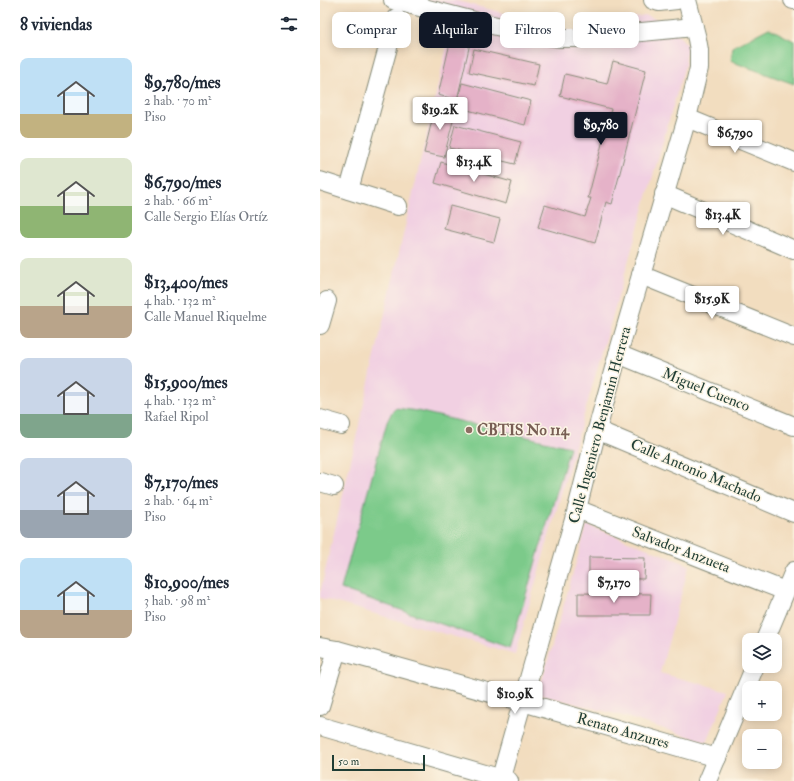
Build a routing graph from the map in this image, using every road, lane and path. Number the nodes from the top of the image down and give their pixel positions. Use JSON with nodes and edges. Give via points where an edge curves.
{"nodes":[{"id":1,"x":393,"y":0,"type":"edge"},
{"id":2,"x":657,"y":0,"type":"edge"},
{"id":3,"x":677,"y":0,"type":"edge"},
{"id":4,"x":687,"y":0,"type":"edge"},
{"id":5,"x":694,"y":27,"type":"junction"},
{"id":6,"x":388,"y":48,"type":"edge"},
{"id":7,"x":687,"y":118,"type":"junction"},
{"id":8,"x":794,"y":162,"type":"edge"},
{"id":9,"x":320,"y":181,"type":"edge"},
{"id":10,"x":349,"y":190,"type":"junction"},
{"id":11,"x":664,"y":194,"type":"junction"},
{"id":12,"x":398,"y":206,"type":"dead end"},
{"id":13,"x":794,"y":250,"type":"edge"},
{"id":14,"x":642,"y":276,"type":"junction"},
{"id":15,"x":327,"y":301,"type":"dead end"},
{"id":16,"x":320,"y":325,"type":"edge"},
{"id":17,"x":794,"y":337,"type":"edge"},
{"id":18,"x":618,"y":354,"type":"junction"},
{"id":19,"x":320,"y":419,"type":"edge"},
{"id":20,"x":341,"y":424,"type":"dead end"},
{"id":21,"x":794,"y":426,"type":"edge"},
{"id":22,"x":597,"y":430,"type":"junction"},
{"id":23,"x":578,"y":510,"type":"junction"},
{"id":24,"x":794,"y":513,"type":"edge"},
{"id":25,"x":794,"y":571,"type":"edge"},
{"id":26,"x":785,"y":591,"type":"junction"},
{"id":27,"x":768,"y":633,"type":"edge"},
{"id":28,"x":329,"y":648,"type":"edge"},
{"id":29,"x":752,"y":673,"type":"edge"},
{"id":30,"x":523,"y":702,"type":"junction"},
{"id":31,"x":320,"y":706,"type":"edge"},
{"id":32,"x":320,"y":726,"type":"edge"},
{"id":33,"x":717,"y":758,"type":"junction"},
{"id":34,"x":503,"y":780,"type":"edge"},
{"id":35,"x":707,"y":781,"type":"edge"}],
"edges":[{"from":1,"to":5,"type":"street","via":[[474,21],[561,38]]},
{"from":2,"to":3,"type":"street"},
{"from":4,"to":5,"type":"street","name":"Calle Ingeniero Benjamin Herrera"},
{"from":5,"to":7,"type":"street","name":"Calle Ingeniero Benjamin Herrera","via":[[699,50],[699,68]]},
{"from":6,"to":10,"type":"street"},
{"from":7,"to":8,"type":"street"},
{"from":7,"to":11,"type":"street","name":"Calle Ingeniero Benjamin Herrera"},
{"from":9,"to":10,"type":"street"},
{"from":10,"to":12,"type":"street"},
{"from":11,"to":13,"type":"street"},
{"from":11,"to":14,"type":"street","name":"Calle Ingeniero Benjamin Herrera"},
{"from":14,"to":17,"type":"street"},
{"from":14,"to":18,"type":"street","name":"Calle Ingeniero Benjamin Herrera"},
{"from":15,"to":16,"type":"street"},
{"from":18,"to":21,"type":"street","name":"Miguel Cuenco"},
{"from":18,"to":22,"type":"street","name":"Calle Ingeniero Benjamin Herrera"},
{"from":19,"to":20,"type":"street"},
{"from":22,"to":23,"type":"street","name":"Calle Ingeniero Benjamin Herrera"},
{"from":22,"to":24,"type":"street","name":"Calle Antonio Machado"},
{"from":23,"to":26,"type":"street","name":"Salvador Anzueta"},
{"from":23,"to":30,"type":"street","name":"Calle Ingeniero Benjamin Herrera"},
{"from":25,"to":26,"type":"street"},
{"from":26,"to":27,"type":"street"},
{"from":28,"to":30,"type":"street","name":"Renato Anzures"},
{"from":28,"to":31,"type":"street"},
{"from":29,"to":33,"type":"street"},
{"from":30,"to":33,"type":"street","name":"Renato Anzures"},
{"from":30,"to":34,"type":"street","name":"Calle Ingeniero Benjamin Herrera"},
{"from":32,"to":34,"type":"street"},
{"from":33,"to":35,"type":"street"}]}
